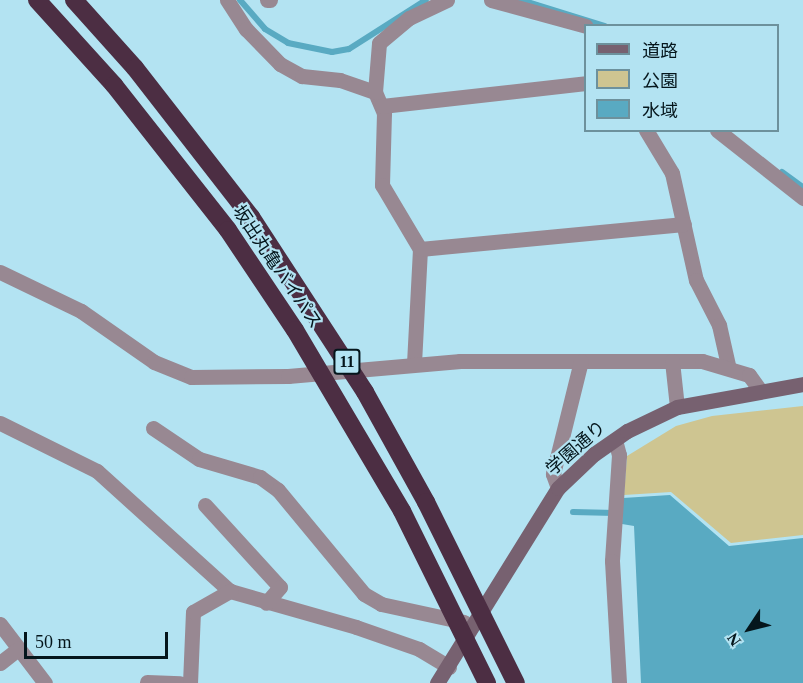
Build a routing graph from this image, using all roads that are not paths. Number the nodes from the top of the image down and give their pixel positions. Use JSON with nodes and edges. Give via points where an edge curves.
{"nodes":[{"id":1,"x":37,"y":0,"type":"edge"},
{"id":2,"x":74,"y":0,"type":"edge"},
{"id":3,"x":227,"y":0,"type":"edge"},
{"id":4,"x":447,"y":0,"type":"edge"},
{"id":5,"x":491,"y":0,"type":"edge"},
{"id":6,"x":584,"y":25,"type":"edge"},
{"id":7,"x":584,"y":83,"type":"edge"},
{"id":8,"x":378,"y":99,"type":"junction"},
{"id":9,"x":647,"y":132,"type":"edge"},
{"id":10,"x":720,"y":132,"type":"edge"},
{"id":11,"x":803,"y":198,"type":"edge"},
{"id":12,"x":684,"y":224,"type":"junction"},
{"id":13,"x":420,"y":249,"type":"junction"},
{"id":14,"x":0,"y":272,"type":"edge"},
{"id":15,"x":581,"y":361,"type":"junction"},
{"id":16,"x":672,"y":361,"type":"junction"},
{"id":17,"x":414,"y":363,"type":"junction"},
{"id":18,"x":728,"y":365,"type":"junction"},
{"id":19,"x":803,"y":384,"type":"edge"},
{"id":20,"x":760,"y":390,"type":"junction"},
{"id":21,"x":677,"y":407,"type":"junction"},
{"id":22,"x":0,"y":423,"type":"edge"},
{"id":23,"x":153,"y":428,"type":"dead end"},
{"id":24,"x":615,"y":440,"type":"junction"},
{"id":25,"x":558,"y":488,"type":"junction"},
{"id":26,"x":205,"y":505,"type":"dead end"},
{"id":27,"x":230,"y":591,"type":"junction"},
{"id":28,"x":266,"y":603,"type":"junction"},
{"id":29,"x":0,"y":624,"type":"edge"},
{"id":30,"x":472,"y":626,"type":"junction"},
{"id":31,"x":18,"y":649,"type":"junction"},
{"id":32,"x":0,"y":663,"type":"edge"},
{"id":33,"x":449,"y":667,"type":"junction"},
{"id":34,"x":147,"y":682,"type":"edge"},
{"id":35,"x":45,"y":683,"type":"edge"},
{"id":36,"x":180,"y":683,"type":"edge"},
{"id":37,"x":190,"y":683,"type":"edge"},
{"id":38,"x":437,"y":683,"type":"edge"},
{"id":39,"x":487,"y":683,"type":"edge"},
{"id":40,"x":516,"y":683,"type":"edge"},
{"id":41,"x":619,"y":683,"type":"edge"}],
"edges":[{"from":1,"to":39,"type":"highway","name":"坂出丸亀バイパス","number":"11","bridge":true,"via":[[114,85],[228,230],[295,330],[402,511]]},
{"from":2,"to":40,"type":"highway","name":"坂出丸亀バイパス","number":"11","bridge":true,"via":[[135,68],[251,217],[365,392],[426,502]]},
{"from":3,"to":8,"type":"street","via":[[246,29],[280,64],[302,76],[340,80]]},
{"from":4,"to":8,"type":"street","via":[[409,18],[379,43]]},
{"from":5,"to":6,"type":"street"},
{"from":7,"to":8,"type":"street"},
{"from":8,"to":13,"type":"street","via":[[382,184]]},
{"from":9,"to":12,"type":"street","via":[[672,173]]},
{"from":10,"to":11,"type":"street"},
{"from":12,"to":13,"type":"street"},
{"from":12,"to":18,"type":"street","via":[[696,280],[719,325]]},
{"from":13,"to":17,"type":"street"},
{"from":14,"to":17,"type":"street","via":[[81,310],[154,362],[191,377],[288,376]]},
{"from":15,"to":16,"type":"street"},
{"from":15,"to":17,"type":"street"},
{"from":15,"to":25,"type":"street","via":[[553,474]]},
{"from":16,"to":18,"type":"street"},
{"from":16,"to":21,"type":"street"},
{"from":18,"to":20,"type":"street","via":[[749,375]]},
{"from":19,"to":20,"type":"street","name":"学園通り"},
{"from":20,"to":21,"type":"street","name":"学園通り"},
{"from":21,"to":24,"type":"street","name":"学園通り"},
{"from":22,"to":27,"type":"street","via":[[97,471]]},
{"from":23,"to":30,"type":"street","via":[[199,459],[260,477],[278,490],[364,594],[381,604]]},
{"from":24,"to":25,"type":"street","name":"学園通り"},
{"from":24,"to":41,"type":"street","via":[[619,455],[615,525]]},
{"from":25,"to":30,"type":"street","name":"学園通り"},
{"from":26,"to":28,"type":"street","via":[[280,586]]},
{"from":27,"to":28,"type":"street"},
{"from":27,"to":37,"type":"street","via":[[193,612]]},
{"from":28,"to":33,"type":"street","via":[[419,648]]},
{"from":29,"to":31,"type":"street"},
{"from":30,"to":33,"type":"street","name":"学園通り"},
{"from":31,"to":32,"type":"street"},
{"from":31,"to":35,"type":"street"},
{"from":33,"to":38,"type":"street","name":"学園通り"},
{"from":34,"to":36,"type":"street"}]}
